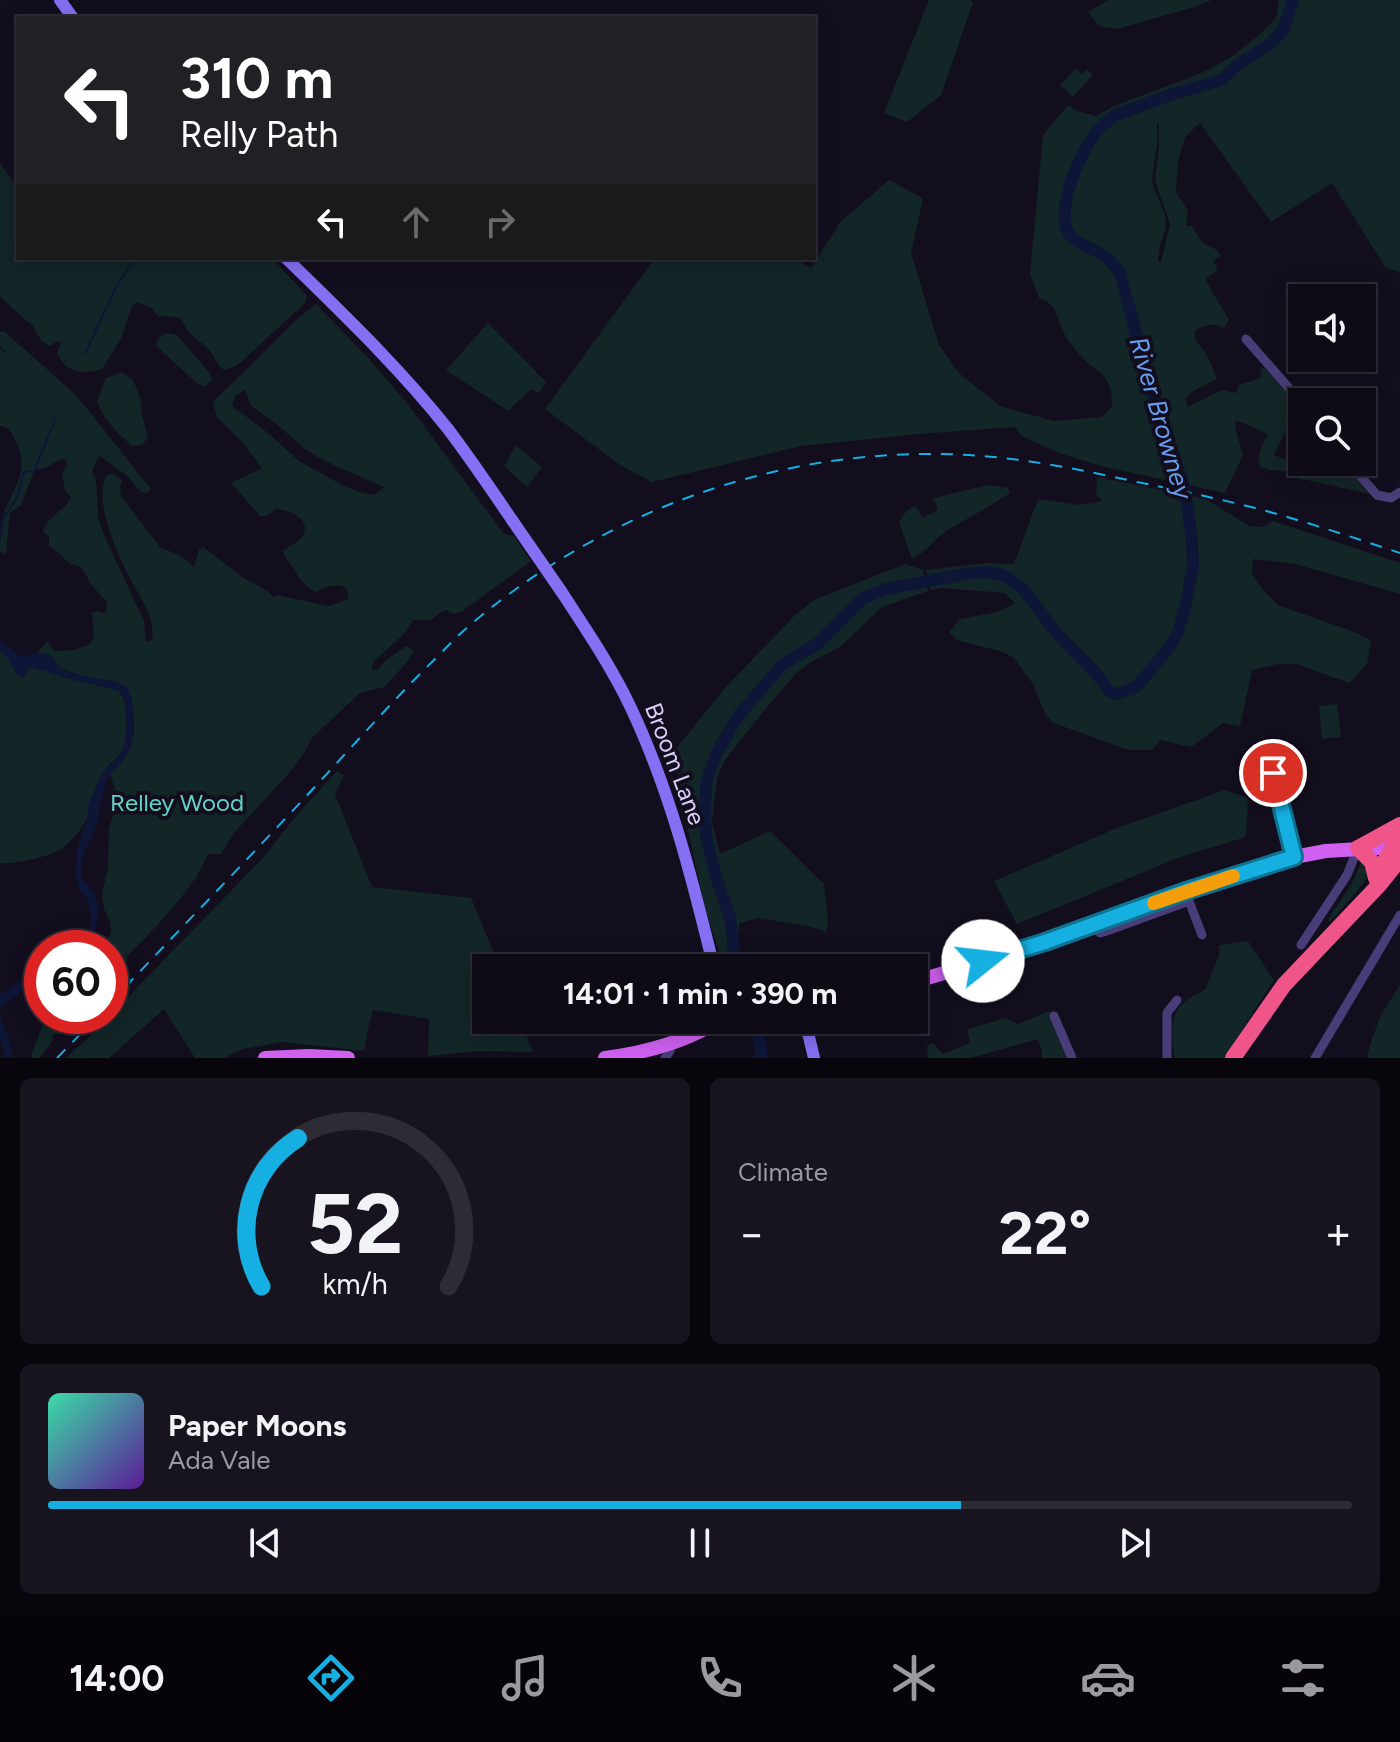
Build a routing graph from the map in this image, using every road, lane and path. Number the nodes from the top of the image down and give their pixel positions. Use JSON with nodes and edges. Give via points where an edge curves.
{"nodes":[{"id":1,"x":288,"y":260,"type":"edge"},
{"id":2,"x":1246,"y":339,"type":"dead end"},
{"id":3,"x":1289,"y":388,"type":"edge"},
{"id":4,"x":1360,"y":476,"type":"edge"},
{"id":5,"x":1400,"y":492,"type":"edge"},
{"id":6,"x":1273,"y":773,"type":"dead end"},
{"id":7,"x":1400,"y":825,"type":"edge"},
{"id":8,"x":1358,"y":848,"type":"junction"},
{"id":9,"x":1397,"y":849,"type":"edge"},
{"id":10,"x":1294,"y":857,"type":"junction"},
{"id":11,"x":1373,"y":885,"type":"junction"},
{"id":12,"x":1188,"y":896,"type":"junction"},
{"id":13,"x":1329,"y":902,"type":"junction"},
{"id":14,"x":1400,"y":915,"type":"edge"},
{"id":15,"x":1331,"y":933,"type":"junction"},
{"id":16,"x":1202,"y":935,"type":"dead end"},
{"id":17,"x":1301,"y":945,"type":"dead end"},
{"id":18,"x":710,"y":954,"type":"edge"},
{"id":19,"x":928,"y":978,"type":"edge"},
{"id":20,"x":1177,"y":1000,"type":"dead end"},
{"id":21,"x":1054,"y":1016,"type":"dead end"},
{"id":22,"x":694,"y":1034,"type":"edge"},
{"id":23,"x":808,"y":1034,"type":"edge"},
{"id":24,"x":671,"y":1043,"type":"junction"},
{"id":25,"x":265,"y":1058,"type":"edge"},
{"id":26,"x":348,"y":1058,"type":"edge"},
{"id":27,"x":605,"y":1058,"type":"edge"},
{"id":28,"x":665,"y":1058,"type":"edge"},
{"id":29,"x":814,"y":1058,"type":"edge"},
{"id":30,"x":1072,"y":1058,"type":"edge"},
{"id":31,"x":1167,"y":1058,"type":"edge"},
{"id":32,"x":1233,"y":1058,"type":"edge"},
{"id":33,"x":1315,"y":1058,"type":"edge"}],
"edges":[{"from":1,"to":18,"type":"main road","name":"Broom Lane","bridge":true,"via":[[421,396],[466,453],[592,640],[655,763]]},
{"from":2,"to":3,"type":"street"},
{"from":4,"to":5,"type":"street","via":[[1377,495],[1391,498]]},
{"from":6,"to":10,"type":"street"},
{"from":7,"to":8,"type":"highway"},
{"from":8,"to":9,"type":"main road"},
{"from":8,"to":10,"type":"main road"},
{"from":8,"to":11,"type":"highway","via":[[1372,862]]},
{"from":8,"to":13,"type":"street"},
{"from":9,"to":11,"type":"highway","via":[[1379,885]]},
{"from":10,"to":12,"type":"main road"},
{"from":11,"to":15,"type":"highway"},
{"from":12,"to":16,"type":"street"},
{"from":12,"to":19,"type":"main road"},
{"from":13,"to":15,"type":"street","via":[[1326,923]]},
{"from":13,"to":17,"type":"street"},
{"from":14,"to":33,"type":"street"},
{"from":15,"to":32,"type":"highway","via":[[1279,991]]},
{"from":20,"to":31,"type":"street","via":[[1163,1011]]},
{"from":21,"to":30,"type":"street"},
{"from":22,"to":24,"type":"main road"},
{"from":23,"to":29,"type":"main road"},
{"from":24,"to":27,"type":"main road"},
{"from":24,"to":28,"type":"street"},
{"from":25,"to":26,"type":"main road"}]}
